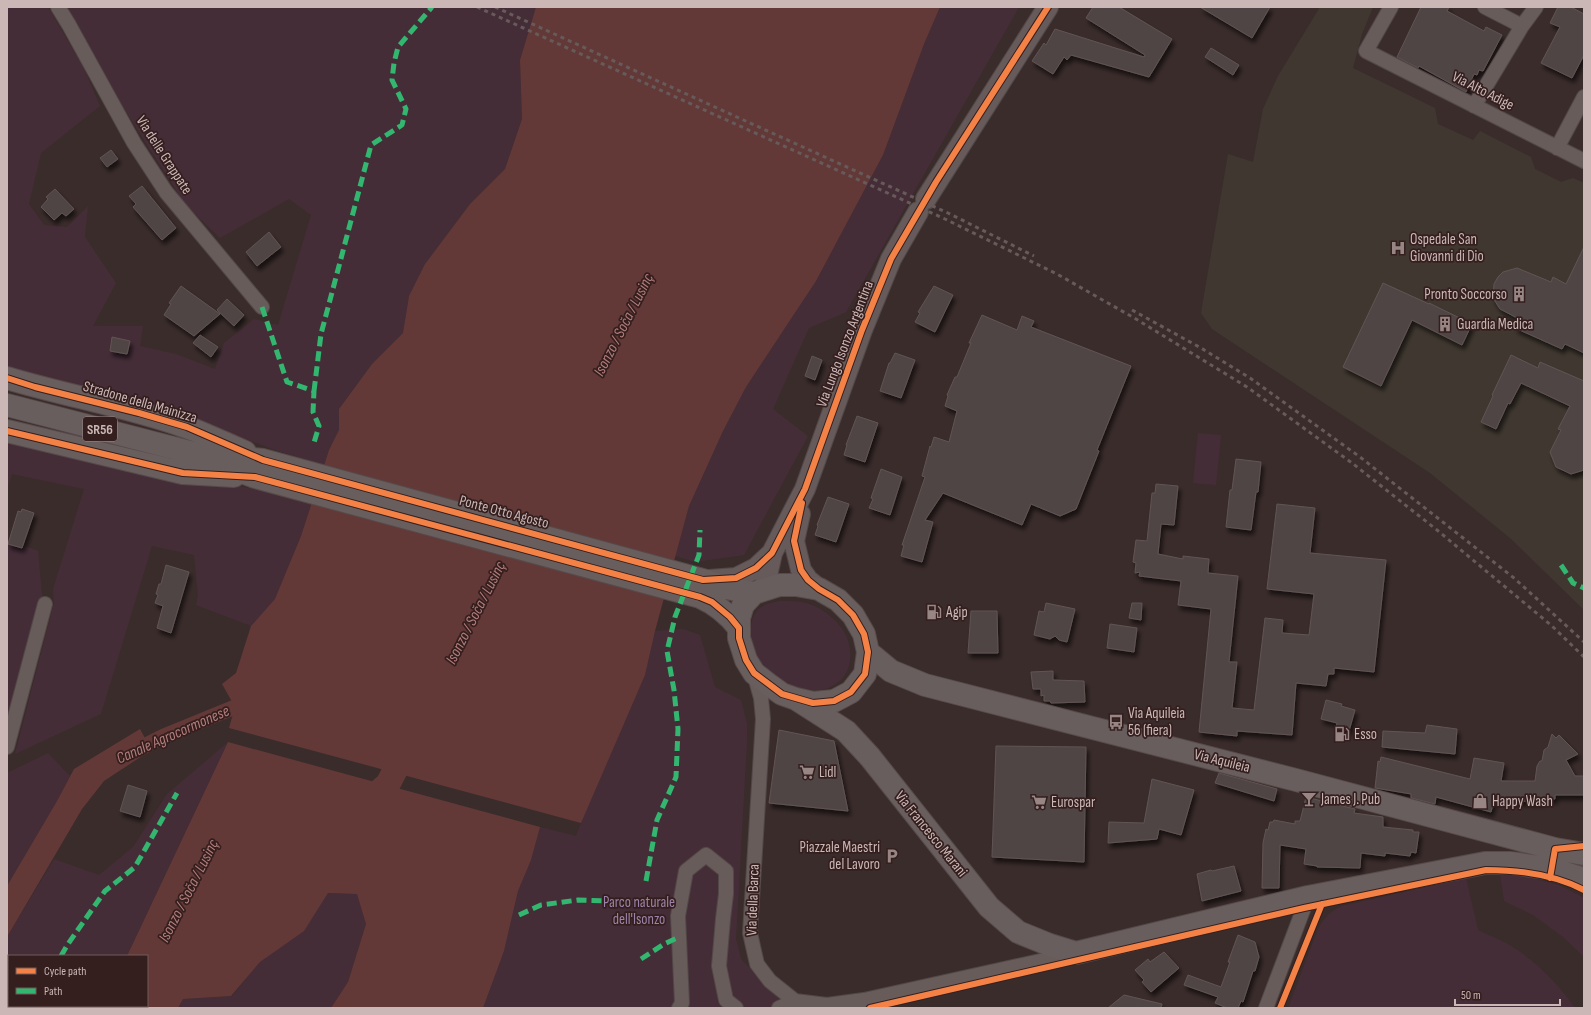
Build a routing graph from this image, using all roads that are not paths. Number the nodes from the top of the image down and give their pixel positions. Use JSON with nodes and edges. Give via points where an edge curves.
{"nodes":[{"id":1,"x":58,"y":7,"type":"edge"},
{"id":2,"x":1048,"y":7,"type":"edge"},
{"id":3,"x":1391,"y":7,"type":"edge"},
{"id":4,"x":1484,"y":7,"type":"edge"},
{"id":5,"x":1536,"y":7,"type":"edge"},
{"id":6,"x":1522,"y":26,"type":"junction"},
{"id":7,"x":1584,"y":97,"type":"edge"},
{"id":8,"x":1474,"y":106,"type":"junction"},
{"id":9,"x":1557,"y":148,"type":"junction"},
{"id":10,"x":1584,"y":162,"type":"edge"},
{"id":11,"x":262,"y":307,"type":"dead end"},
{"id":12,"x":7,"y":378,"type":"edge"},
{"id":13,"x":7,"y":405,"type":"edge"},
{"id":14,"x":7,"y":431,"type":"edge"},
{"id":15,"x":259,"y":468,"type":"junction"},
{"id":16,"x":805,"y":489,"type":"junction"},
{"id":17,"x":772,"y":553,"type":"junction"},
{"id":18,"x":702,"y":588,"type":"junction"},
{"id":19,"x":819,"y":589,"type":"junction"},
{"id":20,"x":759,"y":591,"type":"junction"},
{"id":21,"x":46,"y":604,"type":"dead end"},
{"id":22,"x":738,"y":628,"type":"junction"},
{"id":23,"x":868,"y":652,"type":"junction"},
{"id":24,"x":754,"y":673,"type":"junction"},
{"id":25,"x":796,"y":699,"type":"junction"},
{"id":26,"x":7,"y":747,"type":"edge"},
{"id":27,"x":1584,"y":854,"type":"edge"},
{"id":28,"x":1584,"y":879,"type":"edge"},
{"id":29,"x":1308,"y":897,"type":"junction"},
{"id":30,"x":1076,"y":953,"type":"junction"},
{"id":31,"x":795,"y":1001,"type":"junction"},
{"id":32,"x":679,"y":1008,"type":"edge"},
{"id":33,"x":736,"y":1008,"type":"edge"},
{"id":34,"x":779,"y":1008,"type":"edge"},
{"id":35,"x":1266,"y":1008,"type":"edge"}],
"edges":[{"from":1,"to":11,"type":"street","name":"Via delle Grappate","via":[[134,143],[166,192]]},
{"from":2,"to":16,"type":"main road","name":"Via Lungo Isonzo Argentina","via":[[922,206],[891,260],[862,330]]},
{"from":3,"to":8,"type":"street","name":"Via Alto Adige","via":[[1366,51]]},
{"from":4,"to":6,"type":"street"},
{"from":5,"to":6,"type":"street"},
{"from":6,"to":8,"type":"street"},
{"from":7,"to":9,"type":"street"},
{"from":8,"to":9,"type":"street","name":"Via Alto Adige"},
{"from":9,"to":10,"type":"street","name":"Via Alto Adige"},
{"from":12,"to":15,"type":"main road","name":"Stradone della Mainizza","via":[[187,427]]},
{"from":13,"to":15,"type":"main road","number":"SR56"},
{"from":14,"to":15,"type":"main road","via":[[183,473]]},
{"from":15,"to":18,"type":"main road","name":"Ponte Otto Agosto","number":"SR56"},
{"from":16,"to":17,"type":"main road","name":"Via Lungo Isonzo Argentina"},
{"from":16,"to":19,"type":"main road","name":"Via Lungo Isonzo Argentina","via":[[794,541],[801,570]]},
{"from":17,"to":18,"type":"main road","via":[[756,568],[736,578]]},
{"from":17,"to":20,"type":"main road","name":"Via Lungo Isonzo Argentina"},
{"from":18,"to":20,"type":"main road","number":"SR56"},
{"from":18,"to":22,"type":"main road","number":"SR56"},
{"from":19,"to":20,"type":"main road","via":[[779,585]]},
{"from":19,"to":23,"type":"main road","via":[[838,600],[854,615],[864,634]]},
{"from":20,"to":22,"type":"main road","via":[[743,605],[738,618]]},
{"from":21,"to":26,"type":"street"},
{"from":22,"to":24,"type":"main road","via":[[738,638]]},
{"from":23,"to":25,"type":"main road","via":[[865,674],[851,692],[834,701],[813,703]]},
{"from":23,"to":27,"type":"main road","name":"Via Aquileia","via":[[891,671],[922,684],[1555,849]]},
{"from":24,"to":25,"type":"main road","via":[[782,694]]},
{"from":24,"to":31,"type":"street","name":"Via della Barca","via":[[761,698],[763,719],[750,933],[757,964],[770,982]]},
{"from":25,"to":30,"type":"main road","name":"Via Francesco Marani","via":[[846,731],[989,907],[1018,932]]},
{"from":28,"to":29,"type":"main road","via":[[1552,869],[1511,863],[1485,863]]},
{"from":29,"to":30,"type":"main road"},
{"from":29,"to":35,"type":"street"},
{"from":30,"to":31,"type":"street","via":[[864,1000],[827,1005]]},
{"from":31,"to":34,"type":"street"},
{"from":32,"to":33,"type":"street","via":[[682,1003],[678,916],[686,871],[706,855],[726,870],[719,966],[726,1000]]}]}
